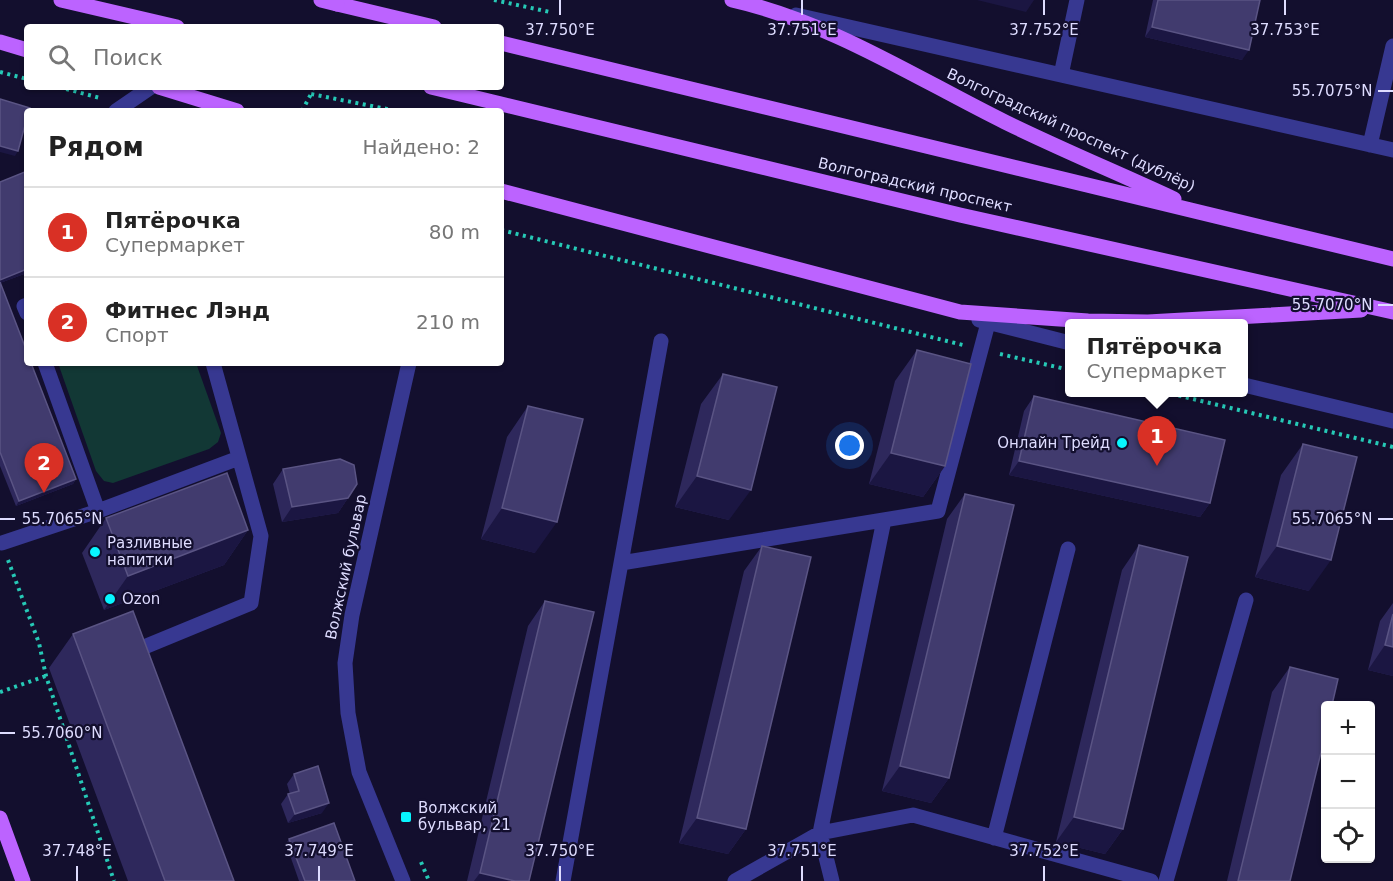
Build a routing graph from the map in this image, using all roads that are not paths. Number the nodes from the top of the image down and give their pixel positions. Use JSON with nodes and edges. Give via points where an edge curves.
{"nodes":[{"id":1,"x":62,"y":0,"type":"edge"},
{"id":2,"x":321,"y":0,"type":"edge"},
{"id":3,"x":732,"y":0,"type":"edge"},
{"id":4,"x":1077,"y":0,"type":"edge"},
{"id":5,"x":752,"y":5,"type":"junction"},
{"id":6,"x":164,"y":24,"type":"edge"},
{"id":7,"x":421,"y":24,"type":"edge"},
{"id":8,"x":0,"y":42,"type":"edge"},
{"id":9,"x":504,"y":44,"type":"edge"},
{"id":10,"x":1393,"y":46,"type":"edge"},
{"id":11,"x":24,"y":49,"type":"edge"},
{"id":12,"x":1061,"y":75,"type":"junction"},
{"id":13,"x":147,"y":90,"type":"edge"},
{"id":14,"x":169,"y":90,"type":"edge"},
{"id":15,"x":443,"y":90,"type":"edge"},
{"id":16,"x":121,"y":108,"type":"edge"},
{"id":17,"x":227,"y":108,"type":"edge"},
{"id":18,"x":1370,"y":145,"type":"junction"},
{"id":19,"x":1393,"y":150,"type":"edge"},
{"id":20,"x":504,"y":192,"type":"edge"},
{"id":21,"x":1210,"y":215,"type":"junction"},
{"id":22,"x":1393,"y":259,"type":"edge"},
{"id":23,"x":1378,"y":309,"type":"junction"},
{"id":24,"x":960,"y":312,"type":"junction"},
{"id":25,"x":1393,"y":312,"type":"edge"},
{"id":26,"x":1065,"y":319,"type":"edge"},
{"id":27,"x":1201,"y":319,"type":"edge"},
{"id":28,"x":988,"y":323,"type":"junction"},
{"id":29,"x":661,"y":341,"type":"dead end"},
{"id":30,"x":1065,"y":342,"type":"edge"},
{"id":31,"x":46,"y":366,"type":"edge"},
{"id":32,"x":214,"y":366,"type":"edge"},
{"id":33,"x":408,"y":366,"type":"edge"},
{"id":34,"x":1248,"y":386,"type":"edge"},
{"id":35,"x":1393,"y":421,"type":"edge"},
{"id":36,"x":239,"y":458,"type":"junction"},
{"id":37,"x":98,"y":512,"type":"junction"},
{"id":38,"x":884,"y":520,"type":"junction"},
{"id":39,"x":2,"y":543,"type":"road end"},
{"id":40,"x":1068,"y":549,"type":"dead end"},
{"id":41,"x":621,"y":563,"type":"junction"},
{"id":42,"x":1246,"y":600,"type":"dead end"},
{"id":43,"x":139,"y":670,"type":"edge"},
{"id":44,"x":0,"y":818,"type":"edge"},
{"id":45,"x":820,"y":833,"type":"junction"},
{"id":46,"x":994,"y":838,"type":"junction"},
{"id":47,"x":24,"y":881,"type":"edge"},
{"id":48,"x":403,"y":881,"type":"edge"},
{"id":49,"x":563,"y":881,"type":"edge"},
{"id":50,"x":735,"y":881,"type":"edge"},
{"id":51,"x":832,"y":881,"type":"edge"},
{"id":52,"x":1152,"y":881,"type":"edge"},
{"id":53,"x":1166,"y":881,"type":"edge"}],
"edges":[{"from":1,"to":6,"type":"main road"},
{"from":2,"to":7,"type":"main road","bridge":true},
{"from":3,"to":5,"type":"main road","name":"Волгоградский проспект (дублёр)"},
{"from":4,"to":12,"type":"street"},
{"from":5,"to":12,"type":"street","name":"Волгоградский проспект (дублёр)"},
{"from":5,"to":21,"type":"main road","name":"Волгоградский проспект (дублёр)","via":[[856,44],[1005,122]]},
{"from":8,"to":11,"type":"main road"},
{"from":9,"to":21,"type":"main road"},
{"from":10,"to":18,"type":"street"},
{"from":12,"to":18,"type":"street","name":"Волгоградский проспект (дублёр)"},
{"from":13,"to":16,"type":"street"},
{"from":14,"to":17,"type":"main road"},
{"from":15,"to":23,"type":"main road","name":"Волгоградский проспект","via":[[948,212]]},
{"from":18,"to":19,"type":"street","name":"Волгоградский проспект (дублёр)"},
{"from":20,"to":24,"type":"main road"},
{"from":21,"to":22,"type":"main road"},
{"from":23,"to":25,"type":"main road","name":"Волгоградский проспект"},
{"from":23,"to":27,"type":"main road"},
{"from":24,"to":26,"type":"main road"},
{"from":24,"to":28,"type":"street"},
{"from":28,"to":30,"type":"street"},
{"from":28,"to":38,"type":"street","via":[[938,511]]},
{"from":29,"to":41,"type":"street"},
{"from":31,"to":37,"type":"street"},
{"from":32,"to":36,"type":"street"},
{"from":33,"to":48,"type":"street","name":"Волжский бульвар","via":[[352,615],[345,663],[348,714],[359,772]]},
{"from":34,"to":35,"type":"street"},
{"from":36,"to":37,"type":"street"},
{"from":36,"to":43,"type":"street","via":[[261,536],[251,603],[132,652]]},
{"from":37,"to":39,"type":"street"},
{"from":38,"to":41,"type":"street"},
{"from":38,"to":45,"type":"street"},
{"from":40,"to":46,"type":"street"},
{"from":41,"to":49,"type":"street"},
{"from":42,"to":53,"type":"street"},
{"from":44,"to":47,"type":"main road"},
{"from":45,"to":46,"type":"street","via":[[913,815]]},
{"from":45,"to":50,"type":"street"},
{"from":45,"to":51,"type":"street"},
{"from":46,"to":52,"type":"street"}]}
